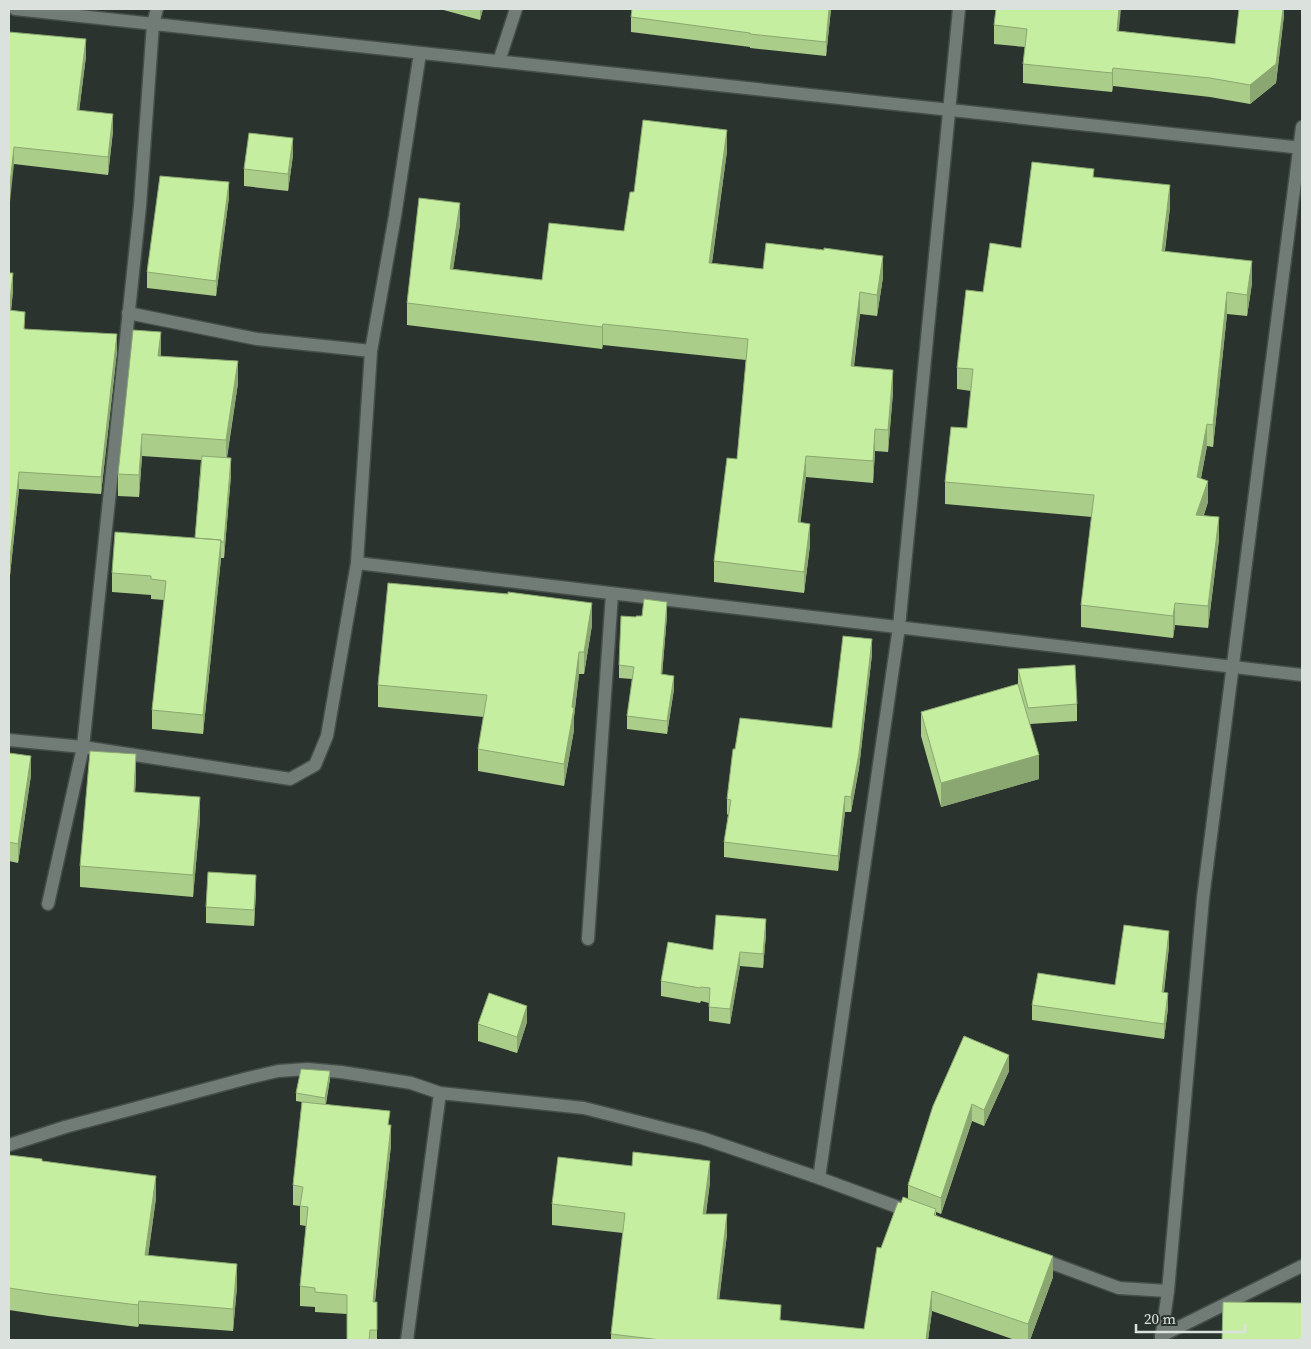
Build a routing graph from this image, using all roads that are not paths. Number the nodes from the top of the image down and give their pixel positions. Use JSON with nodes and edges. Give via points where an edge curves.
{"nodes":[{"id":1,"x":15,"y":9,"type":"edge"},
{"id":2,"x":157,"y":9,"type":"edge"},
{"id":3,"x":516,"y":9,"type":"edge"},
{"id":4,"x":959,"y":9,"type":"edge"},
{"id":5,"x":153,"y":24,"type":"junction"},
{"id":6,"x":420,"y":53,"type":"junction"},
{"id":7,"x":499,"y":61,"type":"junction"},
{"id":8,"x":949,"y":110,"type":"junction"},
{"id":9,"x":1302,"y":127,"type":"edge"},
{"id":10,"x":1301,"y":148,"type":"edge"},
{"id":11,"x":128,"y":313,"type":"junction"},
{"id":12,"x":371,"y":350,"type":"junction"},
{"id":13,"x":357,"y":563,"type":"junction"},
{"id":14,"x":612,"y":594,"type":"junction"},
{"id":15,"x":899,"y":627,"type":"junction"},
{"id":16,"x":1233,"y":667,"type":"junction"},
{"id":17,"x":1302,"y":675,"type":"edge"},
{"id":18,"x":9,"y":740,"type":"edge"},
{"id":19,"x":83,"y":747,"type":"junction"},
{"id":20,"x":48,"y":904,"type":"dead end"},
{"id":21,"x":588,"y":939,"type":"dead end"},
{"id":22,"x":440,"y":1093,"type":"junction"},
{"id":23,"x":9,"y":1145,"type":"edge"},
{"id":24,"x":819,"y":1178,"type":"junction"},
{"id":25,"x":922,"y":1216,"type":"edge"},
{"id":26,"x":1025,"y":1254,"type":"edge"},
{"id":27,"x":1302,"y":1266,"type":"edge"},
{"id":28,"x":1168,"y":1290,"type":"junction"},
{"id":29,"x":1161,"y":1338,"type":"edge"},
{"id":30,"x":407,"y":1340,"type":"edge"}],
"edges":[{"from":1,"to":5,"type":"street"},
{"from":2,"to":5,"type":"street"},
{"from":3,"to":7,"type":"street"},
{"from":4,"to":8,"type":"street"},
{"from":5,"to":6,"type":"street"},
{"from":5,"to":11,"type":"street","via":[[140,206]]},
{"from":6,"to":7,"type":"street"},
{"from":6,"to":12,"type":"street"},
{"from":7,"to":8,"type":"street"},
{"from":8,"to":10,"type":"street"},
{"from":8,"to":15,"type":"street"},
{"from":9,"to":10,"type":"street"},
{"from":10,"to":16,"type":"street"},
{"from":11,"to":12,"type":"street","via":[[257,339]]},
{"from":11,"to":19,"type":"street"},
{"from":12,"to":13,"type":"street"},
{"from":13,"to":14,"type":"street"},
{"from":13,"to":19,"type":"street","via":[[327,736],[315,765],[290,778]]},
{"from":14,"to":15,"type":"street"},
{"from":14,"to":21,"type":"street"},
{"from":15,"to":16,"type":"street"},
{"from":15,"to":24,"type":"street"},
{"from":16,"to":17,"type":"street"},
{"from":16,"to":28,"type":"street","via":[[1203,898]]},
{"from":18,"to":19,"type":"street"},
{"from":19,"to":20,"type":"street"},
{"from":22,"to":23,"type":"street","via":[[411,1083],[341,1072],[278,1071]]},
{"from":22,"to":24,"type":"street","via":[[584,1108],[702,1138]]},
{"from":22,"to":30,"type":"street"},
{"from":24,"to":25,"type":"street"},
{"from":26,"to":28,"type":"street","via":[[1119,1288]]},
{"from":27,"to":29,"type":"street"},
{"from":28,"to":29,"type":"street"}]}
